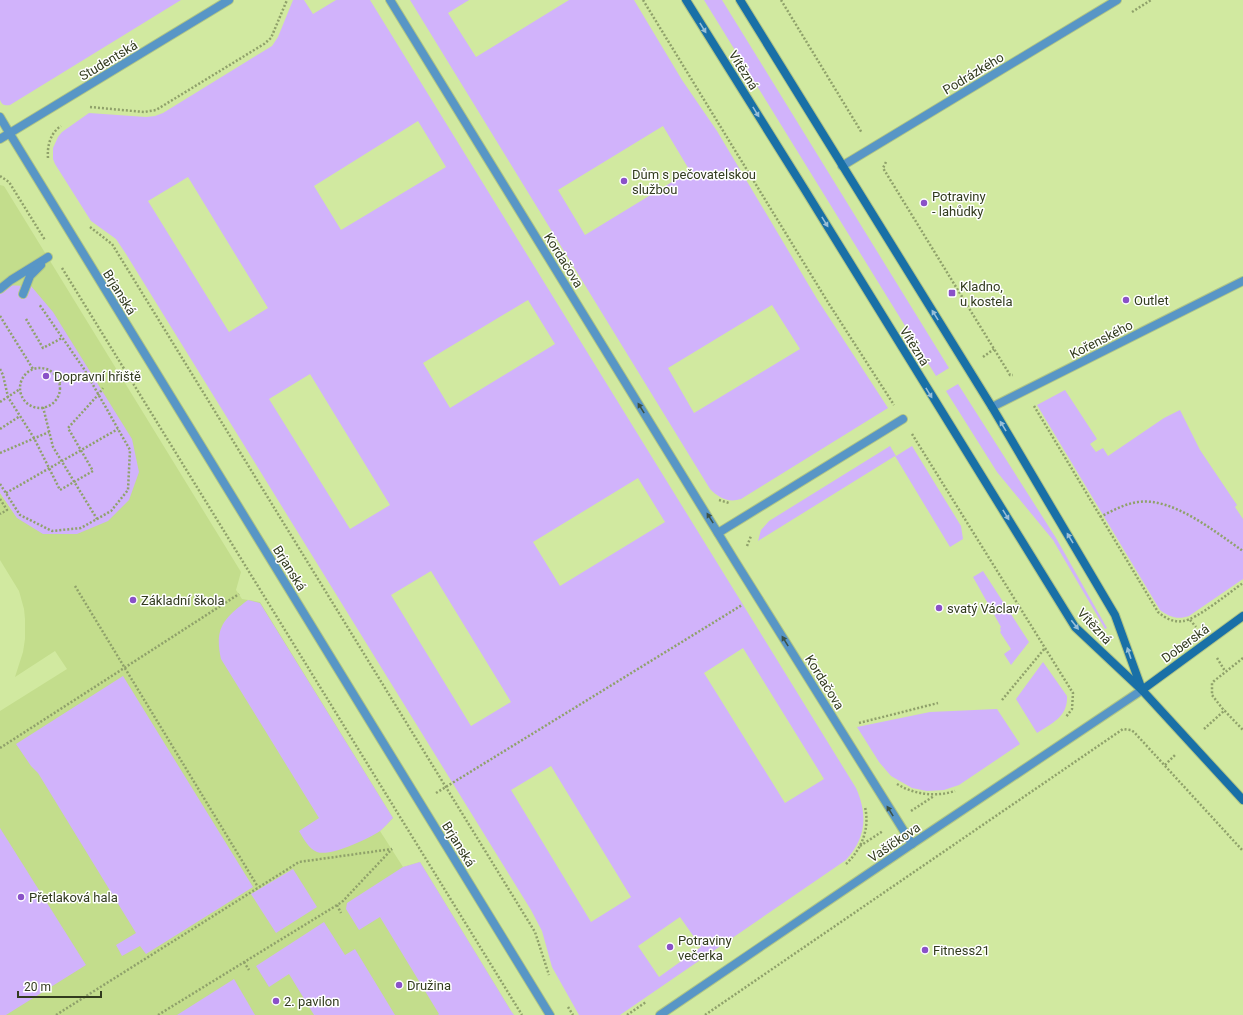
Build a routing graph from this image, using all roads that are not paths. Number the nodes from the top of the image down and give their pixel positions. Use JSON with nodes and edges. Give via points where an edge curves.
{"nodes":[{"id":1,"x":229,"y":0,"type":"edge"},
{"id":2,"x":390,"y":0,"type":"edge"},
{"id":3,"x":686,"y":0,"type":"edge"},
{"id":4,"x":740,"y":0,"type":"edge"},
{"id":5,"x":1117,"y":0,"type":"edge"},
{"id":6,"x":0,"y":117,"type":"edge"},
{"id":7,"x":10,"y":134,"type":"junction"},
{"id":8,"x":0,"y":140,"type":"edge"},
{"id":9,"x":842,"y":166,"type":"junction"},
{"id":10,"x":1243,"y":282,"type":"edge"},
{"id":11,"x":0,"y":289,"type":"edge"},
{"id":12,"x":23,"y":294,"type":"road end"},
{"id":13,"x":992,"y":407,"type":"junction"},
{"id":14,"x":903,"y":419,"type":"dead end"},
{"id":15,"x":718,"y":533,"type":"junction"},
{"id":16,"x":1243,"y":616,"type":"edge"},
{"id":17,"x":1142,"y":690,"type":"junction"},
{"id":18,"x":1243,"y":800,"type":"edge"},
{"id":19,"x":912,"y":844,"type":"junction"},
{"id":20,"x":550,"y":1015,"type":"edge"},
{"id":21,"x":660,"y":1015,"type":"edge"}],
"edges":[{"from":1,"to":7,"type":"street","name":"Studentská"},
{"from":15,"to":2,"type":"street","name":"Kordačova","one_way":true},
{"from":3,"to":17,"type":"main road","name":"Vítězná","one_way":true,"via":[[1075,627]]},
{"from":4,"to":9,"type":"main road","name":"Vítězná"},
{"from":5,"to":9,"type":"street","name":"Podrázkého"},
{"from":6,"to":7,"type":"street","name":"Brjanská"},
{"from":7,"to":8,"type":"street","name":"Studentská"},
{"from":7,"to":20,"type":"street","name":"Brjanská"},
{"from":13,"to":9,"type":"main road","name":"Vítězná","one_way":true},
{"from":10,"to":13,"type":"street","name":"Kořenského"},
{"from":11,"to":12,"type":"street","via":[[48,257],[30,276]]},
{"from":17,"to":13,"type":"main road","name":"Vítězná","one_way":true,"via":[[1115,615]]},
{"from":14,"to":15,"type":"street"},
{"from":19,"to":15,"type":"street","name":"Kordačova","one_way":true},
{"from":16,"to":17,"type":"main road","name":"Doberská"},
{"from":17,"to":18,"type":"main road","name":"Vítězná"},
{"from":17,"to":19,"type":"street","name":"Vašíčkova"},
{"from":19,"to":21,"type":"street","name":"Vašíčkova"}]}
